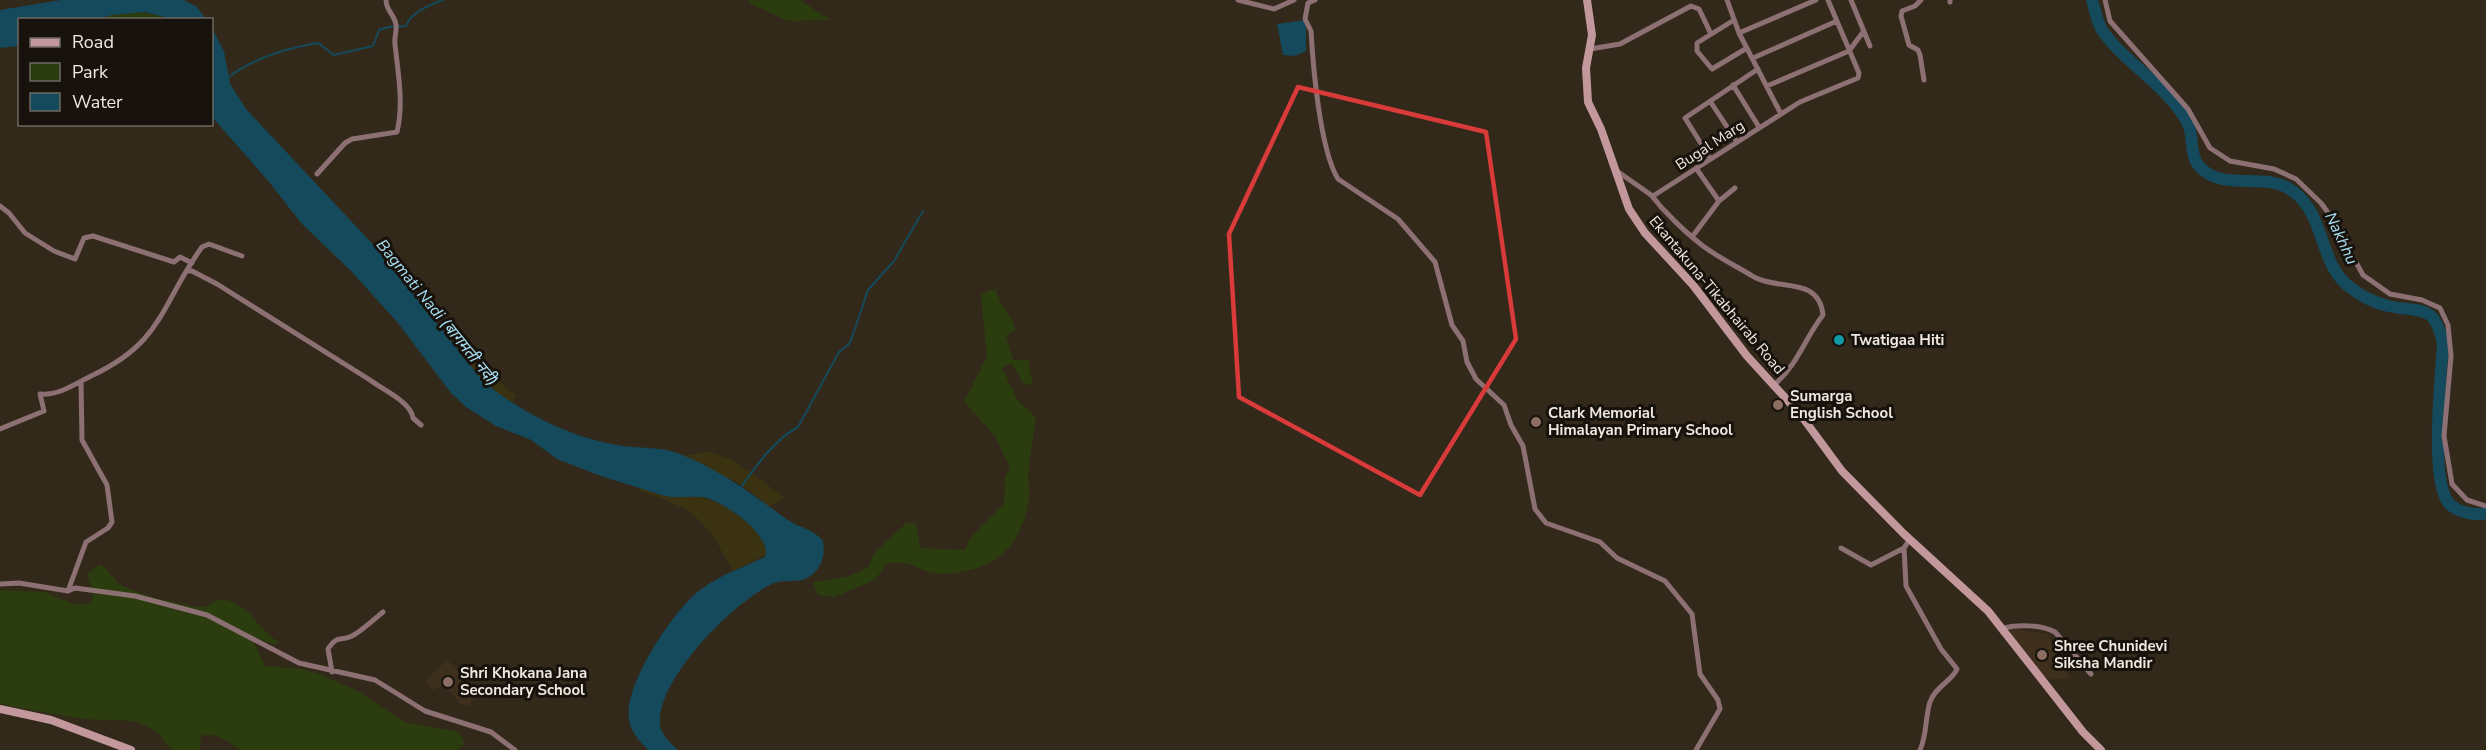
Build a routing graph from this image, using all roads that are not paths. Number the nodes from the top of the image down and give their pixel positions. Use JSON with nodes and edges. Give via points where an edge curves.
{"nodes":[{"id":1,"x":386,"y":0,"type":"edge"},
{"id":2,"x":1238,"y":0,"type":"edge"},
{"id":3,"x":1294,"y":0,"type":"edge"},
{"id":4,"x":1315,"y":0,"type":"edge"},
{"id":5,"x":1587,"y":0,"type":"edge"},
{"id":6,"x":1727,"y":0,"type":"edge"},
{"id":7,"x":1816,"y":0,"type":"edge"},
{"id":8,"x":1828,"y":0,"type":"edge"},
{"id":9,"x":1851,"y":0,"type":"edge"},
{"id":10,"x":1921,"y":0,"type":"edge"},
{"id":11,"x":2105,"y":0,"type":"edge"},
{"id":12,"x":1692,"y":3,"type":"edge"},
{"id":13,"x":1734,"y":20,"type":"junction"},
{"id":14,"x":1837,"y":21,"type":"junction"},
{"id":15,"x":1863,"y":32,"type":"junction"},
{"id":16,"x":1739,"y":33,"type":"junction"},
{"id":17,"x":1711,"y":34,"type":"junction"},
{"id":18,"x":1870,"y":46,"type":"dead end"},
{"id":19,"x":1747,"y":48,"type":"junction"},
{"id":20,"x":1590,"y":49,"type":"junction"},
{"id":21,"x":1849,"y":51,"type":"junction"},
{"id":22,"x":1753,"y":58,"type":"junction"},
{"id":23,"x":1758,"y":69,"type":"junction"},
{"id":24,"x":1924,"y":80,"type":"dead end"},
{"id":25,"x":1733,"y":85,"type":"junction"},
{"id":26,"x":1767,"y":86,"type":"junction"},
{"id":27,"x":1710,"y":100,"type":"junction"},
{"id":28,"x":1781,"y":114,"type":"junction"},
{"id":29,"x":1760,"y":127,"type":"junction"},
{"id":30,"x":1737,"y":142,"type":"junction"},
{"id":31,"x":1710,"y":158,"type":"junction"},
{"id":32,"x":1696,"y":168,"type":"junction"},
{"id":33,"x":1616,"y":170,"type":"junction"},
{"id":34,"x":317,"y":174,"type":"dead end"},
{"id":35,"x":1735,"y":188,"type":"dead end"},
{"id":36,"x":1653,"y":196,"type":"junction"},
{"id":37,"x":1719,"y":201,"type":"junction"},
{"id":38,"x":0,"y":206,"type":"edge"},
{"id":39,"x":1692,"y":237,"type":"junction"},
{"id":40,"x":242,"y":256,"type":"dead end"},
{"id":41,"x":192,"y":263,"type":"junction"},
{"id":42,"x":187,"y":271,"type":"junction"},
{"id":43,"x":81,"y":382,"type":"junction"},
{"id":44,"x":1775,"y":384,"type":"junction"},
{"id":45,"x":421,"y":425,"type":"dead end"},
{"id":46,"x":0,"y":429,"type":"edge"},
{"id":47,"x":2486,"y":506,"type":"edge"},
{"id":48,"x":1907,"y":537,"type":"junction"},
{"id":49,"x":1841,"y":548,"type":"dead end"},
{"id":50,"x":1904,"y":548,"type":"junction"},
{"id":51,"x":0,"y":584,"type":"edge"},
{"id":52,"x":68,"y":591,"type":"junction"},
{"id":53,"x":383,"y":612,"type":"dead end"},
{"id":54,"x":2004,"y":628,"type":"junction"},
{"id":55,"x":332,"y":672,"type":"junction"},
{"id":56,"x":2091,"y":674,"type":"dead end"},
{"id":57,"x":0,"y":709,"type":"edge"},
{"id":58,"x":131,"y":750,"type":"edge"},
{"id":59,"x":515,"y":750,"type":"edge"},
{"id":60,"x":1696,"y":750,"type":"edge"},
{"id":61,"x":1920,"y":750,"type":"edge"},
{"id":62,"x":2101,"y":750,"type":"edge"}],
"edges":[{"from":1,"to":34,"type":"street","via":[[397,28],[402,108],[397,132],[352,139]]},
{"from":2,"to":3,"type":"street","via":[[1274,9]]},
{"from":4,"to":60,"type":"street","via":[[1308,3],[1305,19],[1311,31],[1323,135],[1338,179],[1398,219],[1435,262],[1452,325],[1463,341],[1467,362],[1476,379],[1504,405],[1523,446],[1535,509],[1546,523],[1600,542],[1617,558],[1665,581],[1692,614],[1700,674],[1720,709]]},
{"from":5,"to":20,"type":"main road","name":"Ekantakuna-Tikabhairab Road"},
{"from":6,"to":13,"type":"street"},
{"from":7,"to":16,"type":"street"},
{"from":8,"to":14,"type":"street","name":"Bugal Marg"},
{"from":9,"to":15,"type":"street"},
{"from":10,"to":24,"type":"street","via":[[1902,11],[1901,16],[1909,45],[1920,55]]},
{"from":11,"to":47,"type":"street","via":[[2110,21],[2188,109],[2210,148],[2230,161],[2274,169],[2296,179],[2321,203],[2345,236],[2363,275],[2390,294],[2440,308],[2448,325],[2451,356],[2444,436],[2452,484],[2467,500]]},
{"from":12,"to":17,"type":"street"},
{"from":12,"to":20,"type":"street","via":[[1620,44]]},
{"from":13,"to":16,"type":"street"},
{"from":13,"to":17,"type":"street"},
{"from":14,"to":21,"type":"street","name":"Bugal Marg"},
{"from":14,"to":22,"type":"street"},
{"from":15,"to":18,"type":"street"},
{"from":15,"to":21,"type":"street"},
{"from":16,"to":19,"type":"street"},
{"from":17,"to":19,"type":"street","via":[[1696,46],[1712,69]]},
{"from":19,"to":22,"type":"street"},
{"from":20,"to":33,"type":"main road","name":"Ekantakuna-Tikabhairab Road","via":[[1586,68],[1588,102]]},
{"from":21,"to":26,"type":"street"},
{"from":21,"to":28,"type":"street","name":"Bugal Marg","via":[[1858,78]]},
{"from":22,"to":23,"type":"street"},
{"from":23,"to":25,"type":"street"},
{"from":23,"to":26,"type":"street"},
{"from":25,"to":27,"type":"street"},
{"from":25,"to":29,"type":"street"},
{"from":26,"to":28,"type":"street"},
{"from":27,"to":30,"type":"street"},
{"from":27,"to":31,"type":"street","via":[[1685,118]]},
{"from":28,"to":29,"type":"street","name":"Bugal Marg"},
{"from":29,"to":30,"type":"street","name":"Bugal Marg"},
{"from":30,"to":31,"type":"street","name":"Bugal Marg"},
{"from":31,"to":32,"type":"street","name":"Bugal Marg"},
{"from":32,"to":36,"type":"street","name":"Bugal Marg"},
{"from":32,"to":37,"type":"street"},
{"from":33,"to":36,"type":"street"},
{"from":33,"to":44,"type":"main road","name":"Ekantakuna-Tikabhairab Road","via":[[1629,209],[1645,233]]},
{"from":35,"to":37,"type":"street"},
{"from":36,"to":39,"type":"street"},
{"from":37,"to":39,"type":"street"},
{"from":38,"to":41,"type":"street","via":[[25,233],[75,259],[84,238],[93,236],[174,262],[180,257]]},
{"from":39,"to":44,"type":"street","via":[[1760,280],[1800,287],[1822,302],[1823,315],[1798,359]]},
{"from":40,"to":41,"type":"street","via":[[209,244],[202,247]]},
{"from":41,"to":42,"type":"street"},
{"from":42,"to":43,"type":"street","via":[[143,343],[105,371]]},
{"from":42,"to":45,"type":"street","via":[[217,284],[405,403]]},
{"from":43,"to":46,"type":"street","via":[[40,394],[44,411]]},
{"from":43,"to":52,"type":"street","via":[[82,440],[106,485],[112,522],[86,542]]},
{"from":44,"to":48,"type":"main road","name":"Ekantakuna-Tikabhairab Road","via":[[1842,471]]},
{"from":48,"to":50,"type":"street"},
{"from":48,"to":54,"type":"main road","name":"Ekantakuna-Tikabhairab Road"},
{"from":49,"to":50,"type":"street","via":[[1871,566]]},
{"from":50,"to":61,"type":"street","via":[[1906,586],[1941,649],[1957,669],[1940,685],[1930,702]]},
{"from":51,"to":52,"type":"street","via":[[20,583]]},
{"from":52,"to":55,"type":"street","via":[[75,588],[135,596],[207,615],[299,663]]},
{"from":53,"to":55,"type":"street","via":[[353,636],[338,637],[331,644],[328,648]]},
{"from":54,"to":56,"type":"street","via":[[2048,628]]},
{"from":54,"to":62,"type":"main road","name":"Ekantakuna-Tikabhairab Road","via":[[2051,693]]},
{"from":55,"to":59,"type":"street","via":[[375,680],[425,711],[491,732]]},
{"from":57,"to":58,"type":"main road","via":[[51,720]]}]}
